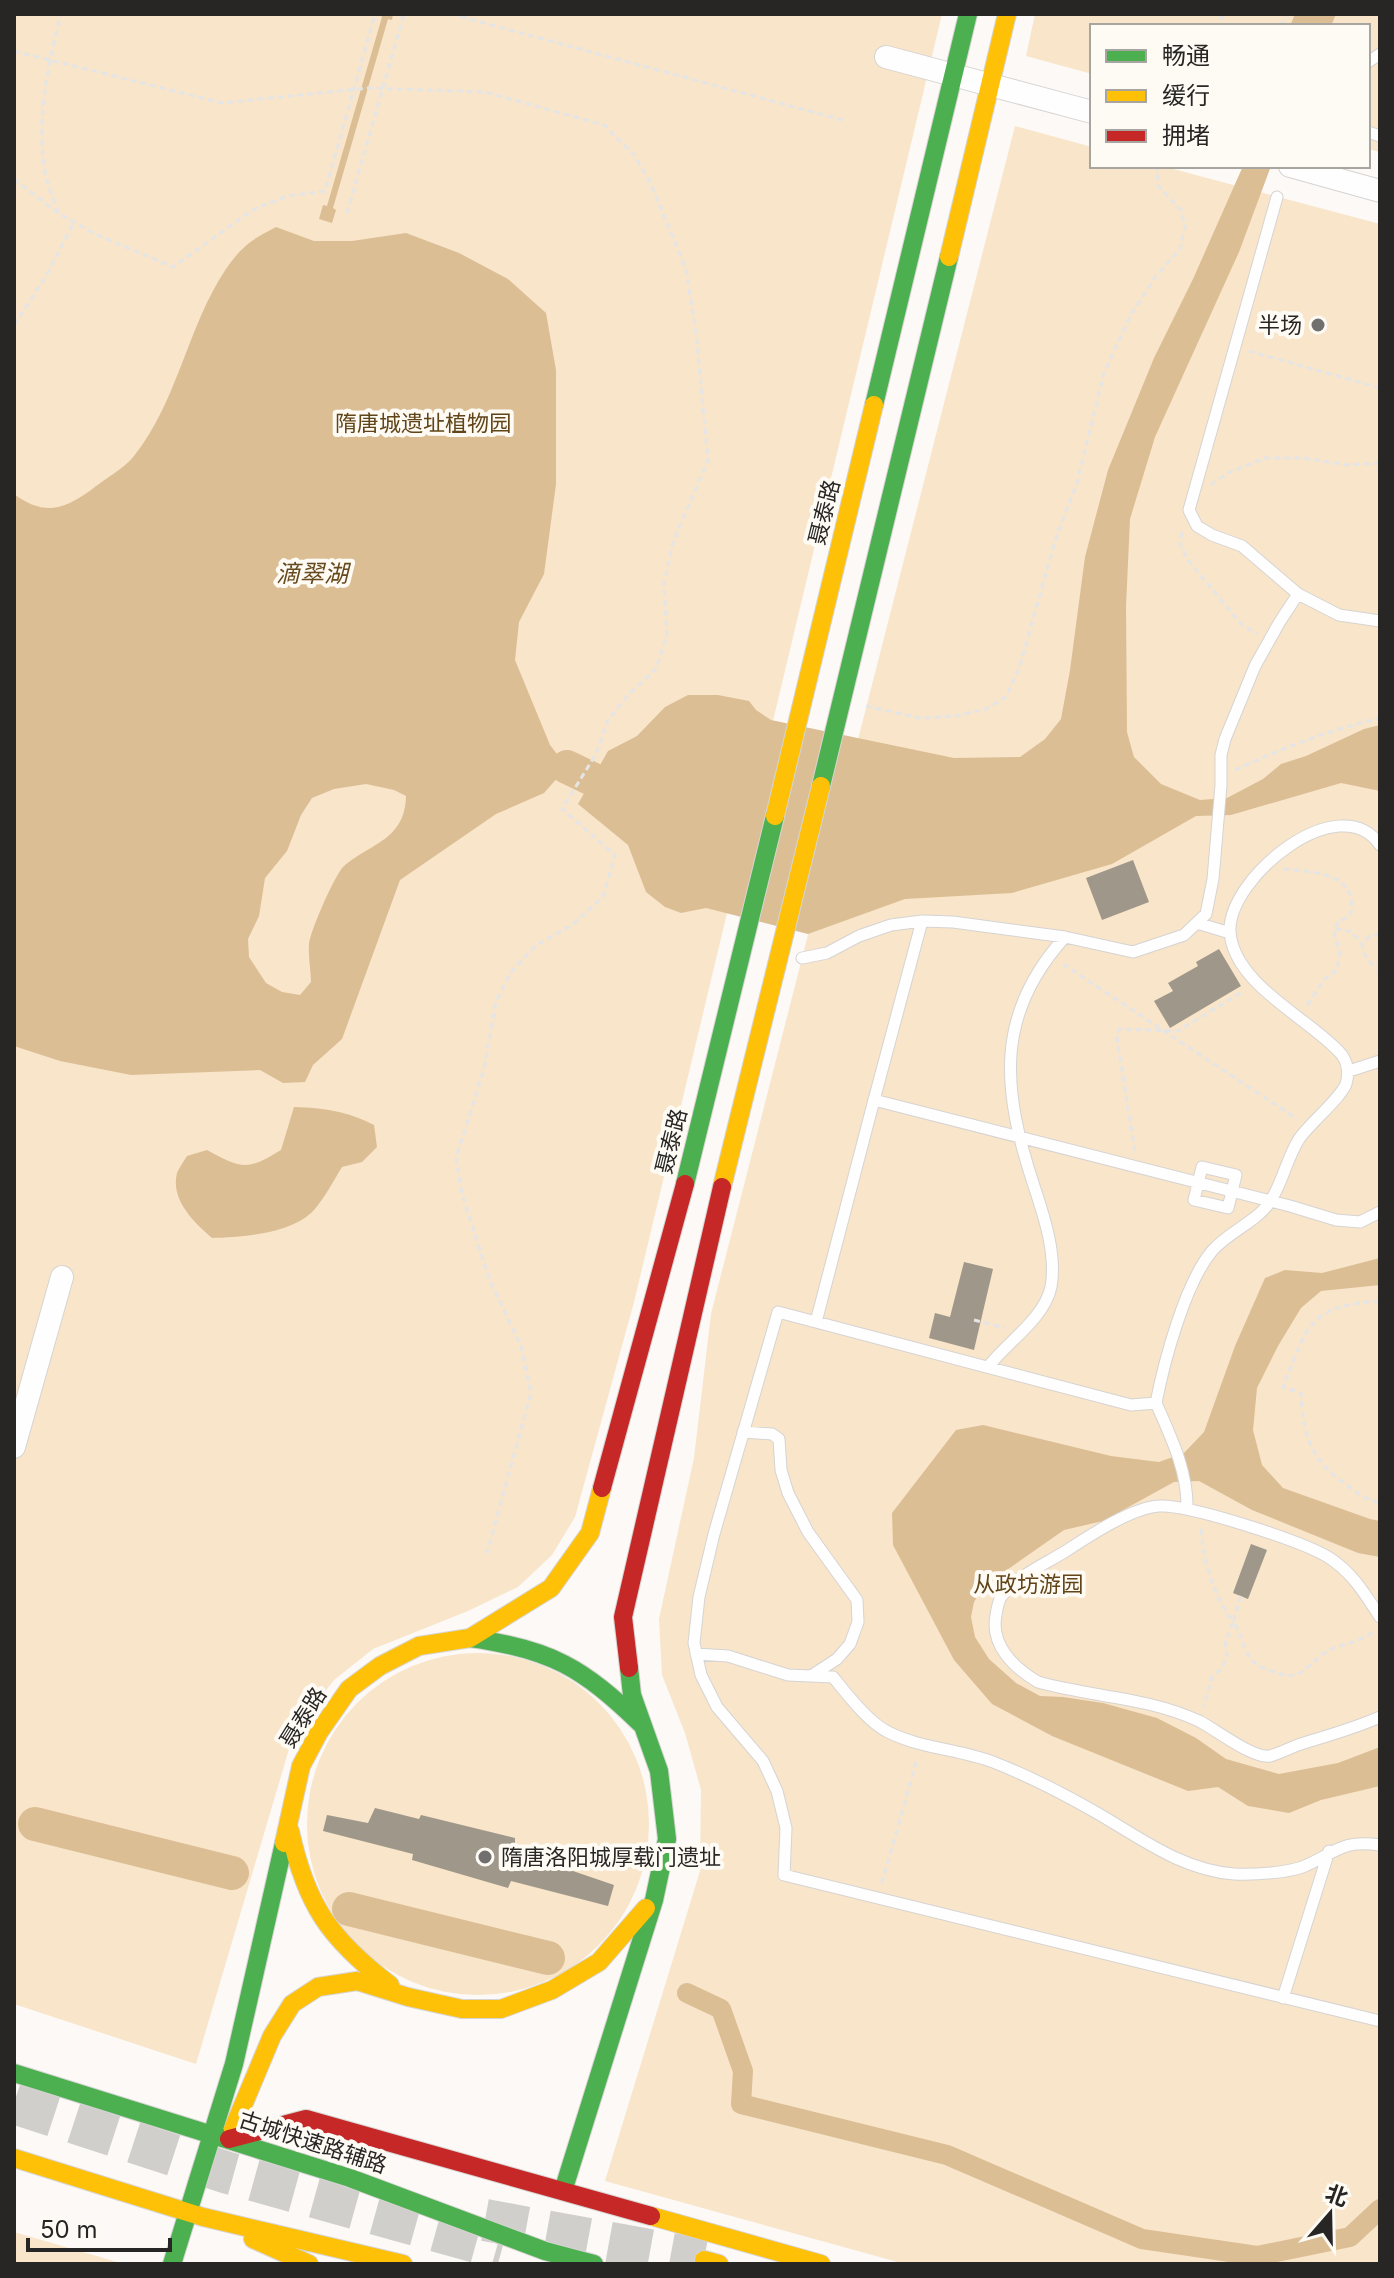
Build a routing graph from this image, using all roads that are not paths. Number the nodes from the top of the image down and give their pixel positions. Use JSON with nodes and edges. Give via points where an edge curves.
{"nodes":[{"id":1,"x":968,"y":14,"type":"edge"},
{"id":2,"x":1007,"y":14,"type":"edge"},
{"id":3,"x":886,"y":57,"type":"dead end"},
{"id":4,"x":953,"y":76,"type":"junction"},
{"id":5,"x":991,"y":84,"type":"junction"},
{"id":6,"x":1090,"y":111,"type":"edge"},
{"id":7,"x":1297,"y":168,"type":"edge"},
{"id":8,"x":1380,"y":191,"type":"edge"},
{"id":9,"x":1277,"y":197,"type":"dead end"},
{"id":10,"x":1298,"y":594,"type":"junction"},
{"id":11,"x":1380,"y":621,"type":"edge"},
{"id":12,"x":1380,"y":845,"type":"edge"},
{"id":13,"x":922,"y":921,"type":"junction"},
{"id":14,"x":1197,"y":923,"type":"junction"},
{"id":15,"x":1230,"y":933,"type":"junction"},
{"id":16,"x":1065,"y":937,"type":"junction"},
{"id":17,"x":802,"y":958,"type":"dead end"},
{"id":18,"x":1380,"y":1061,"type":"edge"},
{"id":19,"x":1349,"y":1071,"type":"junction"},
{"id":20,"x":874,"y":1100,"type":"junction"},
{"id":21,"x":1020,"y":1137,"type":"junction"},
{"id":22,"x":1198,"y":1183,"type":"junction"},
{"id":23,"x":1232,"y":1191,"type":"junction"},
{"id":24,"x":1271,"y":1201,"type":"junction"},
{"id":25,"x":1380,"y":1212,"type":"edge"},
{"id":26,"x":62,"y":1277,"type":"dead end"},
{"id":27,"x":816,"y":1322,"type":"junction"},
{"id":28,"x":988,"y":1367,"type":"junction"},
{"id":29,"x":1156,"y":1403,"type":"junction"},
{"id":30,"x":743,"y":1432,"type":"junction"},
{"id":31,"x":14,"y":1447,"type":"edge"},
{"id":32,"x":1187,"y":1509,"type":"junction"},
{"id":33,"x":1380,"y":1617,"type":"edge"},
{"id":34,"x":470,"y":1638,"type":"junction"},
{"id":35,"x":696,"y":1654,"type":"junction"},
{"id":36,"x":811,"y":1676,"type":"junction"},
{"id":37,"x":1380,"y":1717,"type":"edge"},
{"id":38,"x":643,"y":1726,"type":"junction"},
{"id":39,"x":288,"y":1824,"type":"junction"},
{"id":40,"x":1380,"y":1845,"type":"edge"},
{"id":41,"x":1329,"y":1851,"type":"junction"},
{"id":42,"x":654,"y":1900,"type":"junction"},
{"id":43,"x":408,"y":1997,"type":"junction"},
{"id":44,"x":1283,"y":1998,"type":"junction"},
{"id":45,"x":1380,"y":2021,"type":"edge"},
{"id":46,"x":14,"y":2073,"type":"edge"},
{"id":47,"x":220,"y":2136,"type":"junction"},
{"id":48,"x":14,"y":2158,"type":"edge"},
{"id":49,"x":563,"y":2191,"type":"junction"},
{"id":50,"x":195,"y":2214,"type":"junction"},
{"id":51,"x":172,"y":2264,"type":"edge"},
{"id":52,"x":189,"y":2264,"type":"edge"},
{"id":53,"x":309,"y":2264,"type":"edge"},
{"id":54,"x":403,"y":2264,"type":"edge"},
{"id":55,"x":594,"y":2264,"type":"edge"},
{"id":56,"x":821,"y":2264,"type":"edge"}],
"edges":[{"from":1,"to":4,"type":"main road","name":"聂泰路"},
{"from":2,"to":5,"type":"main road"},
{"from":3,"to":4,"type":"street"},
{"from":4,"to":5,"type":"street"},
{"from":4,"to":34,"type":"main road","name":"聂泰路","via":[[710,1086],[590,1533],[551,1588]]},
{"from":5,"to":6,"type":"street"},
{"from":5,"to":38,"type":"main road","via":[[705,1252],[623,1617],[632,1695]]},
{"from":7,"to":8,"type":"street"},
{"from":9,"to":10,"type":"lane","via":[[1190,501],[1197,526],[1242,546]]},
{"from":10,"to":11,"type":"lane","via":[[1339,615]]},
{"from":10,"to":14,"type":"lane","via":[[1255,666],[1225,739],[1211,891],[1206,914]]},
{"from":12,"to":15,"type":"lane","via":[[1364,829],[1348,825],[1311,833],[1260,869],[1241,894]]},
{"from":13,"to":16,"type":"lane"},
{"from":13,"to":17,"type":"lane","via":[[891,925],[827,953]]},
{"from":13,"to":20,"type":"lane"},
{"from":14,"to":15,"type":"lane"},
{"from":14,"to":16,"type":"lane","via":[[1184,935],[1133,952]]},
{"from":15,"to":19,"type":"lane","via":[[1239,958],[1258,983],[1343,1057]]},
{"from":16,"to":21,"type":"lane","via":[[1029,987],[1016,1024],[1009,1065]]},
{"from":18,"to":19,"type":"lane"},
{"from":19,"to":24,"type":"lane","via":[[1345,1087],[1308,1127],[1285,1165]]},
{"from":20,"to":21,"type":"lane"},
{"from":20,"to":27,"type":"lane"},
{"from":21,"to":22,"type":"lane"},
{"from":21,"to":28,"type":"lane","via":[[1040,1202],[1051,1287],[1044,1306]]},
{"from":22,"to":23,"type":"lane"},
{"from":22,"to":23,"type":"lane","via":[[1194,1200],[1228,1208]]},
{"from":23,"to":24,"type":"lane"},
{"from":24,"to":25,"type":"lane","via":[[1336,1220],[1360,1222]]},
{"from":24,"to":29,"type":"lane","via":[[1211,1252],[1197,1276],[1164,1362]]},
{"from":26,"to":31,"type":"street"},
{"from":27,"to":28,"type":"lane"},
{"from":27,"to":30,"type":"lane","via":[[778,1312]]},
{"from":28,"to":29,"type":"lane","via":[[1131,1405]]},
{"from":29,"to":32,"type":"lane","via":[[1188,1487]]},
{"from":30,"to":35,"type":"lane","via":[[699,1597]]},
{"from":30,"to":36,"type":"lane","via":[[779,1439],[788,1493],[808,1532],[857,1600],[858,1622],[850,1644]]},
{"from":32,"to":33,"type":"lane","via":[[1328,1557],[1356,1579]]},
{"from":32,"to":37,"type":"lane","via":[[1158,1506],[1128,1516],[1014,1585],[999,1599],[995,1622],[1006,1656],[1038,1682],[1161,1706],[1269,1756]]},
{"from":34,"to":38,"type":"main road","via":[[508,1643],[561,1661],[606,1691]]},
{"from":34,"to":39,"type":"main road","name":"聂泰路","via":[[419,1646],[349,1689],[301,1766]]},
{"from":35,"to":36,"type":"lane","via":[[728,1656],[788,1675]]},
{"from":35,"to":44,"type":"lane","via":[[717,1707],[763,1761],[777,1791],[786,1828],[784,1875]]},
{"from":36,"to":41,"type":"lane","via":[[833,1677],[886,1732],[991,1761],[1068,1796],[1177,1861],[1205,1870],[1265,1873],[1305,1867]]},
{"from":38,"to":42,"type":"main road","via":[[659,1771],[667,1839]]},
{"from":39,"to":43,"type":"main road","via":[[301,1877],[324,1919],[360,1963]]},
{"from":39,"to":47,"type":"main road","name":"聂泰路"},
{"from":40,"to":41,"type":"lane","via":[[1355,1842]]},
{"from":41,"to":44,"type":"lane"},
{"from":42,"to":43,"type":"main road","via":[[599,1962],[552,1990],[501,2009],[462,2009]]},
{"from":42,"to":49,"type":"main road"},
{"from":43,"to":47,"type":"main road","via":[[357,1981],[318,1987],[292,2004]]},
{"from":44,"to":45,"type":"lane"},
{"from":46,"to":47,"type":"main road","name":"古城快速路辅路"},
{"from":47,"to":49,"type":"main road","via":[[306,2119]]},
{"from":47,"to":50,"type":"main road"},
{"from":47,"to":55,"type":"main road","name":"古城快速路辅路"},
{"from":48,"to":50,"type":"main road"},
{"from":49,"to":56,"type":"main road"},
{"from":50,"to":51,"type":"main road"},
{"from":50,"to":52,"type":"main road"},
{"from":50,"to":53,"type":"main road"},
{"from":50,"to":54,"type":"main road"}]}
